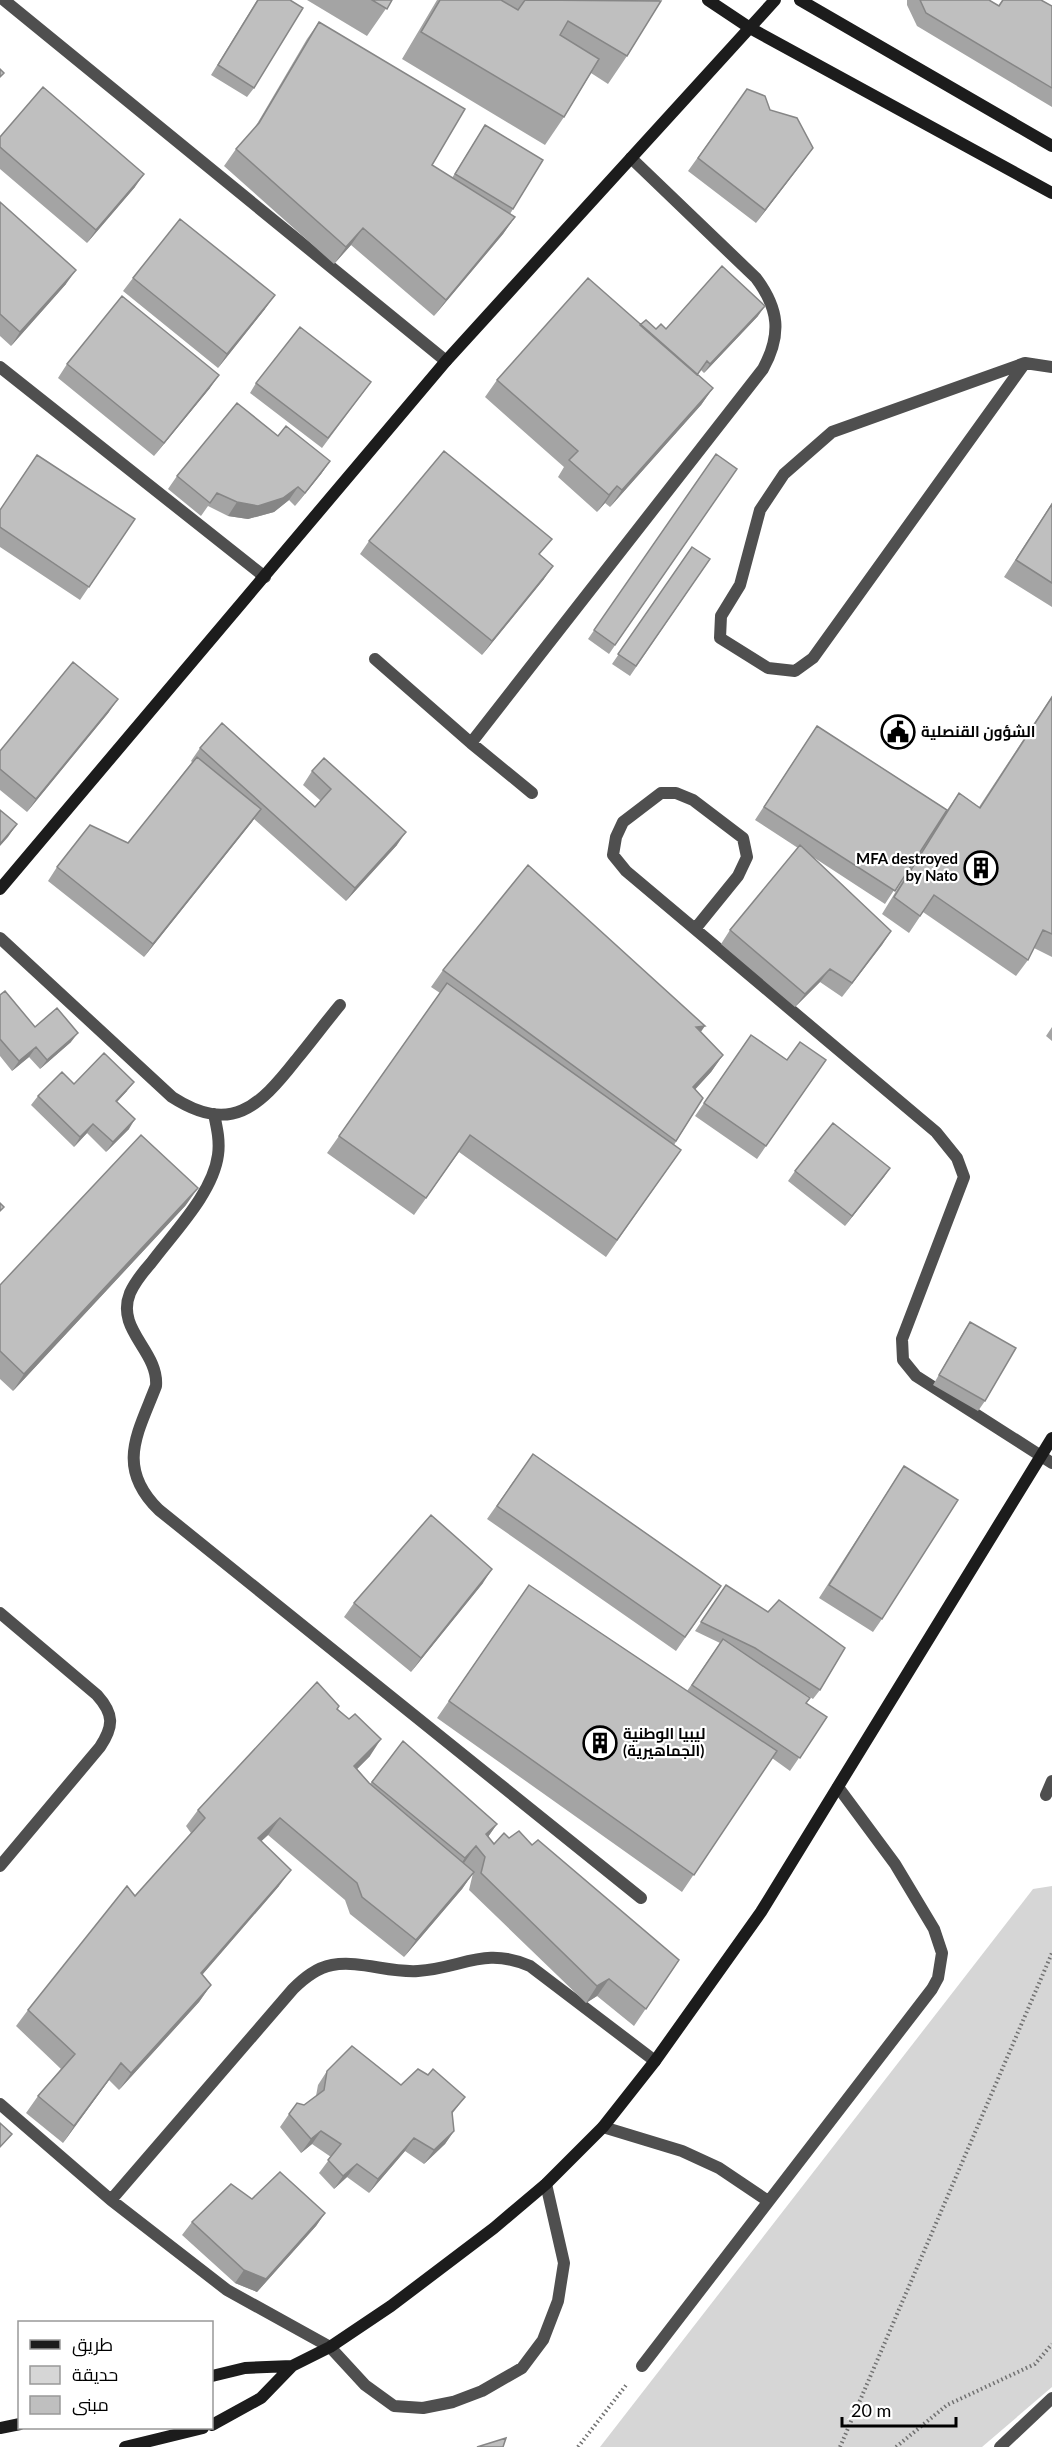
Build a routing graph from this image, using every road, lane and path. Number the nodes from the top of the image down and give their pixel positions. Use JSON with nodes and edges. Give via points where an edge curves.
{"nodes":[{"id":1,"x":4,"y":0,"type":"edge"},
{"id":2,"x":708,"y":0,"type":"edge"},
{"id":3,"x":775,"y":0,"type":"edge"},
{"id":4,"x":800,"y":0,"type":"edge"},
{"id":5,"x":750,"y":28,"type":"junction"},
{"id":6,"x":1052,"y":146,"type":"edge"},
{"id":7,"x":631,"y":158,"type":"junction"},
{"id":8,"x":1052,"y":193,"type":"edge"},
{"id":9,"x":446,"y":361,"type":"junction"},
{"id":10,"x":1025,"y":363,"type":"junction"},
{"id":11,"x":0,"y":367,"type":"edge"},
{"id":12,"x":1052,"y":368,"type":"edge"},
{"id":13,"x":265,"y":577,"type":"junction"},
{"id":14,"x":375,"y":658,"type":"dead end"},
{"id":15,"x":471,"y":743,"type":"junction"},
{"id":16,"x":532,"y":793,"type":"dead end"},
{"id":17,"x":0,"y":889,"type":"edge"},
{"id":18,"x":695,"y":928,"type":"junction"},
{"id":19,"x":0,"y":938,"type":"edge"},
{"id":20,"x":340,"y":1005,"type":"dead end"},
{"id":21,"x":214,"y":1114,"type":"junction"},
{"id":22,"x":1052,"y":1438,"type":"edge"},
{"id":23,"x":1047,"y":1459,"type":"edge"},
{"id":24,"x":0,"y":1613,"type":"edge"},
{"id":25,"x":1052,"y":1781,"type":"edge"},
{"id":26,"x":838,"y":1788,"type":"junction"},
{"id":27,"x":1046,"y":1796,"type":"dead end"},
{"id":28,"x":0,"y":1866,"type":"edge"},
{"id":29,"x":641,"y":1898,"type":"dead end"},
{"id":30,"x":1052,"y":1953,"type":"edge"},
{"id":31,"x":655,"y":2061,"type":"junction"},
{"id":32,"x":0,"y":2104,"type":"edge"},
{"id":33,"x":603,"y":2127,"type":"junction"},
{"id":34,"x":546,"y":2184,"type":"junction"},
{"id":35,"x":111,"y":2200,"type":"junction"},
{"id":36,"x":768,"y":2201,"type":"junction"},
{"id":37,"x":1052,"y":2344,"type":"edge"},
{"id":38,"x":330,"y":2347,"type":"junction"},
{"id":39,"x":292,"y":2366,"type":"junction"},
{"id":40,"x":642,"y":2366,"type":"joint"},
{"id":41,"x":213,"y":2376,"type":"edge"},
{"id":42,"x":1052,"y":2398,"type":"edge"},
{"id":43,"x":18,"y":2424,"type":"edge"},
{"id":44,"x":213,"y":2424,"type":"edge"},
{"id":45,"x":0,"y":2428,"type":"edge"},
{"id":46,"x":195,"y":2429,"type":"edge"},
{"id":47,"x":125,"y":2447,"type":"edge"},
{"id":48,"x":578,"y":2447,"type":"edge"},
{"id":49,"x":840,"y":2447,"type":"edge"},
{"id":50,"x":896,"y":2447,"type":"edge"},
{"id":51,"x":1000,"y":2447,"type":"edge"}],
"edges":[{"from":1,"to":9,"type":"street"},
{"from":2,"to":5,"type":"main road"},
{"from":3,"to":5,"type":"main road"},
{"from":4,"to":6,"type":"main road"},
{"from":5,"to":7,"type":"main road"},
{"from":5,"to":8,"type":"main road"},
{"from":7,"to":9,"type":"main road"},
{"from":7,"to":15,"type":"street","via":[[766,291],[776,322],[771,354]]},
{"from":9,"to":13,"type":"main road"},
{"from":10,"to":10,"type":"street","via":[[832,432],[784,474],[760,510],[740,585],[721,616],[720,638],[768,669],[795,670],[813,658]]},
{"from":10,"to":12,"type":"street"},
{"from":11,"to":13,"type":"street"},
{"from":13,"to":17,"type":"main road"},
{"from":14,"to":15,"type":"street"},
{"from":15,"to":16,"type":"street"},
{"from":18,"to":18,"type":"street","via":[[738,876],[747,857],[743,838],[693,800],[676,792],[661,793],[623,822],[613,855],[626,871]]},
{"from":18,"to":23,"type":"street","via":[[936,1132],[957,1158],[964,1177],[902,1339],[903,1360],[916,1376]]},
{"from":19,"to":21,"type":"street","via":[[172,1097],[192,1109]]},
{"from":20,"to":21,"type":"street","via":[[258,1103],[237,1113]]},
{"from":21,"to":29,"type":"street","via":[[219,1144],[214,1174],[135,1284],[127,1303],[129,1325],[157,1377],[134,1442],[135,1473],[140,1486],[159,1510]]},
{"from":22,"to":23,"type":"main road"},
{"from":23,"to":26,"type":"main road"},
{"from":24,"to":28,"type":"street","via":[[97,1695],[107,1706],[111,1720],[109,1734],[100,1747]]},
{"from":25,"to":27,"type":"street"},
{"from":26,"to":31,"type":"main road","via":[[761,1912]]},
{"from":26,"to":36,"type":"street","via":[[895,1864],[934,1929],[942,1953],[941,1965],[932,1989]]},
{"from":30,"to":49,"type":"path"},
{"from":31,"to":33,"type":"main road"},
{"from":31,"to":35,"type":"street","via":[[530,1966],[515,1959],[478,1958],[418,1971],[346,1963],[329,1966],[293,1989]]},
{"from":32,"to":35,"type":"street"},
{"from":33,"to":34,"type":"main road"},
{"from":33,"to":36,"type":"street","via":[[682,2151],[719,2168]]},
{"from":34,"to":38,"type":"main road","via":[[494,2229]]},
{"from":34,"to":38,"type":"street","via":[[564,2263],[562,2282],[543,2340],[522,2368],[453,2402],[423,2408],[394,2406],[365,2385]]},
{"from":35,"to":38,"type":"street","via":[[227,2290]]},
{"from":36,"to":40,"type":"street"},
{"from":37,"to":50,"type":"path","via":[[1035,2364],[947,2405]]},
{"from":38,"to":39,"type":"main road"},
{"from":39,"to":41,"type":"main road","via":[[245,2368]]},
{"from":39,"to":44,"type":"main road","via":[[261,2398]]},
{"from":40,"to":48,"type":"path"},
{"from":42,"to":51,"type":"street"},
{"from":43,"to":45,"type":"main road"},
{"from":46,"to":47,"type":"main road"}]}
